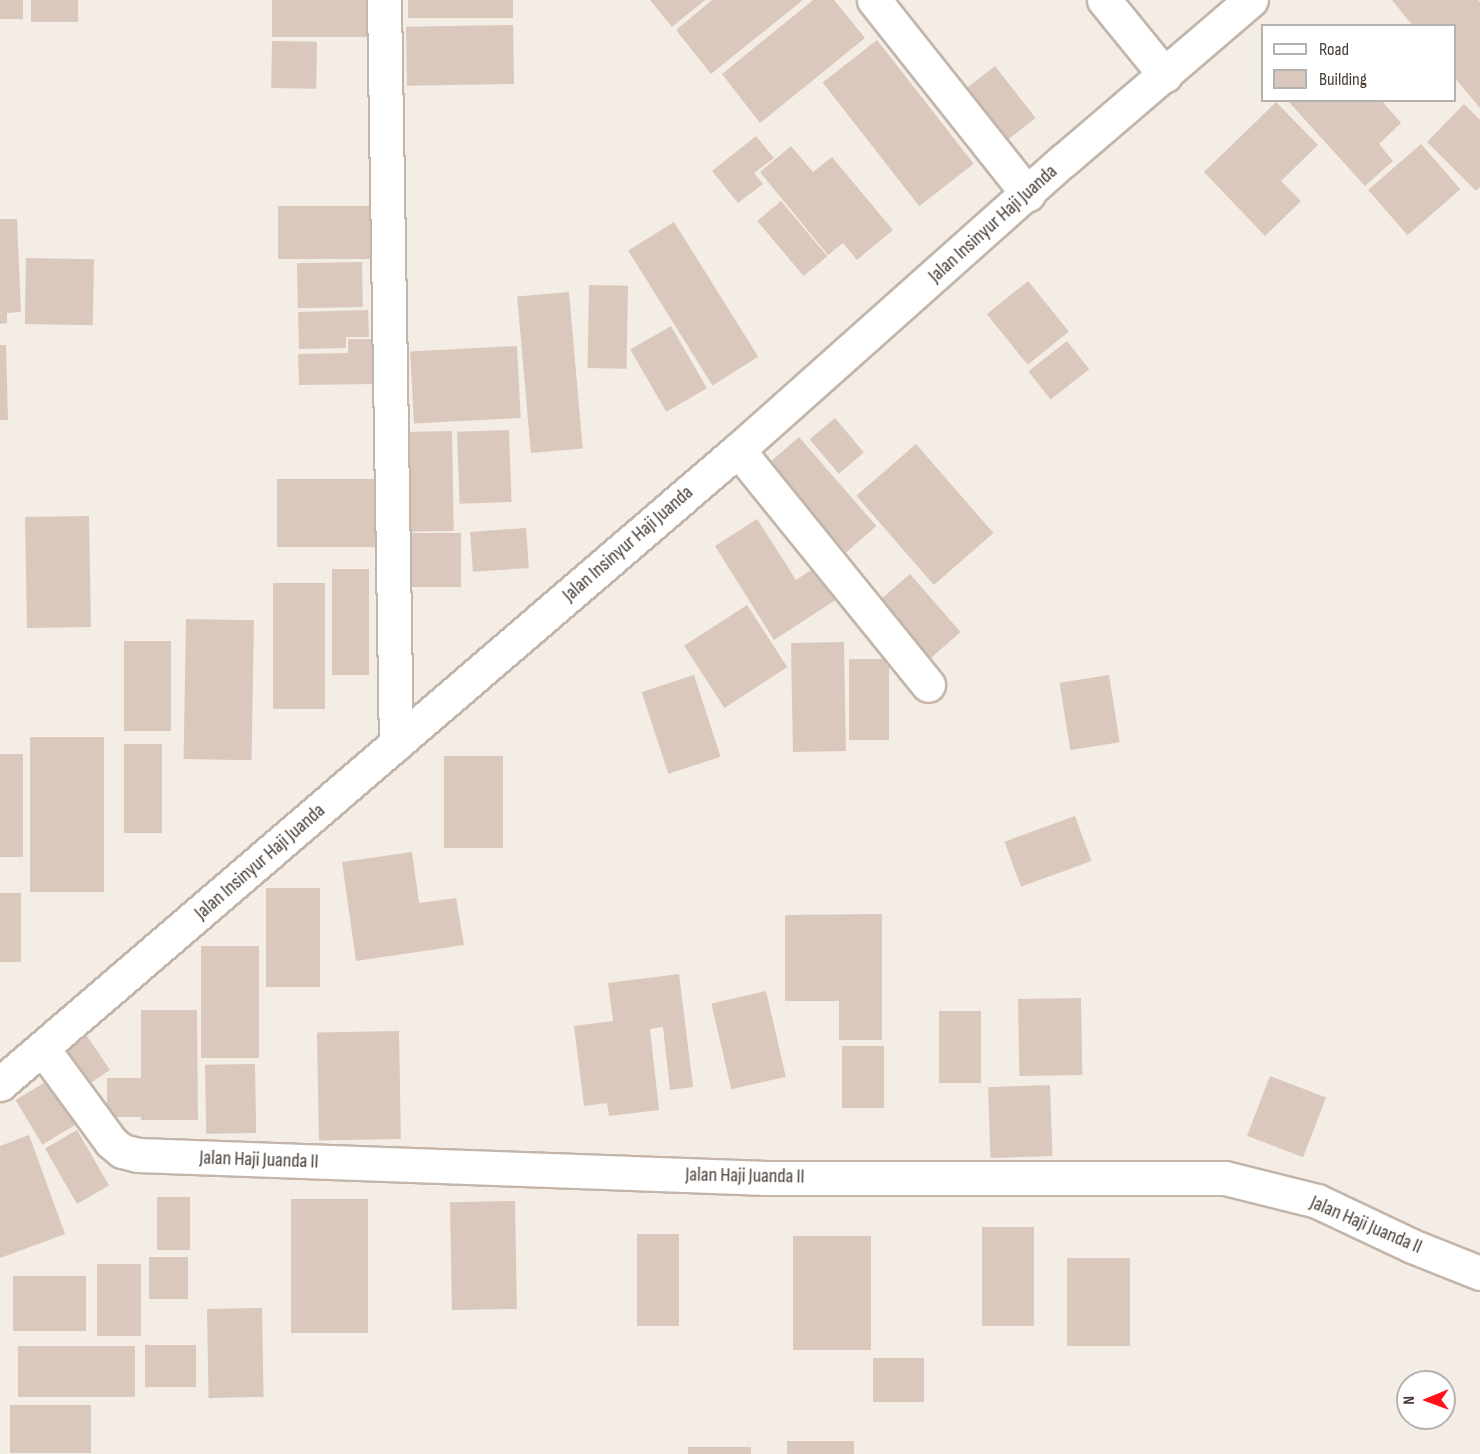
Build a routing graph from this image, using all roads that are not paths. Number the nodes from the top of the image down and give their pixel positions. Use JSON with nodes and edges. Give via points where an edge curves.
{"nodes":[{"id":1,"x":384,"y":0,"type":"edge"},
{"id":2,"x":874,"y":0,"type":"edge"},
{"id":3,"x":1104,"y":0,"type":"edge"},
{"id":4,"x":1251,"y":0,"type":"edge"},
{"id":5,"x":1164,"y":75,"type":"junction"},
{"id":6,"x":1028,"y":194,"type":"junction"},
{"id":7,"x":738,"y":450,"type":"junction"},
{"id":8,"x":928,"y":685,"type":"dead end"},
{"id":9,"x":396,"y":744,"type":"junction"},
{"id":10,"x":43,"y":1049,"type":"junction"},
{"id":11,"x":0,"y":1084,"type":"edge"},
{"id":12,"x":1480,"y":1273,"type":"edge"}],
"edges":[{"from":1,"to":9,"type":"street"},
{"from":2,"to":6,"type":"street"},
{"from":3,"to":5,"type":"street"},
{"from":4,"to":5,"type":"street","name":"Jalan Insinyur Haji Juanda"},
{"from":5,"to":6,"type":"street","name":"Jalan Insinyur Haji Juanda"},
{"from":6,"to":7,"type":"street","name":"Jalan Insinyur Haji Juanda"},
{"from":7,"to":8,"type":"street"},
{"from":7,"to":9,"type":"street","name":"Jalan Insinyur Haji Juanda"},
{"from":9,"to":10,"type":"street","name":"Jalan Insinyur Haji Juanda"},
{"from":10,"to":11,"type":"street","name":"Jalan Insinyur Haji Juanda"},
{"from":10,"to":12,"type":"street","name":"Jalan Haji Juanda II","via":[[111,1142],[122,1151],[138,1155],[767,1178],[1225,1178],[1317,1201]]}]}
